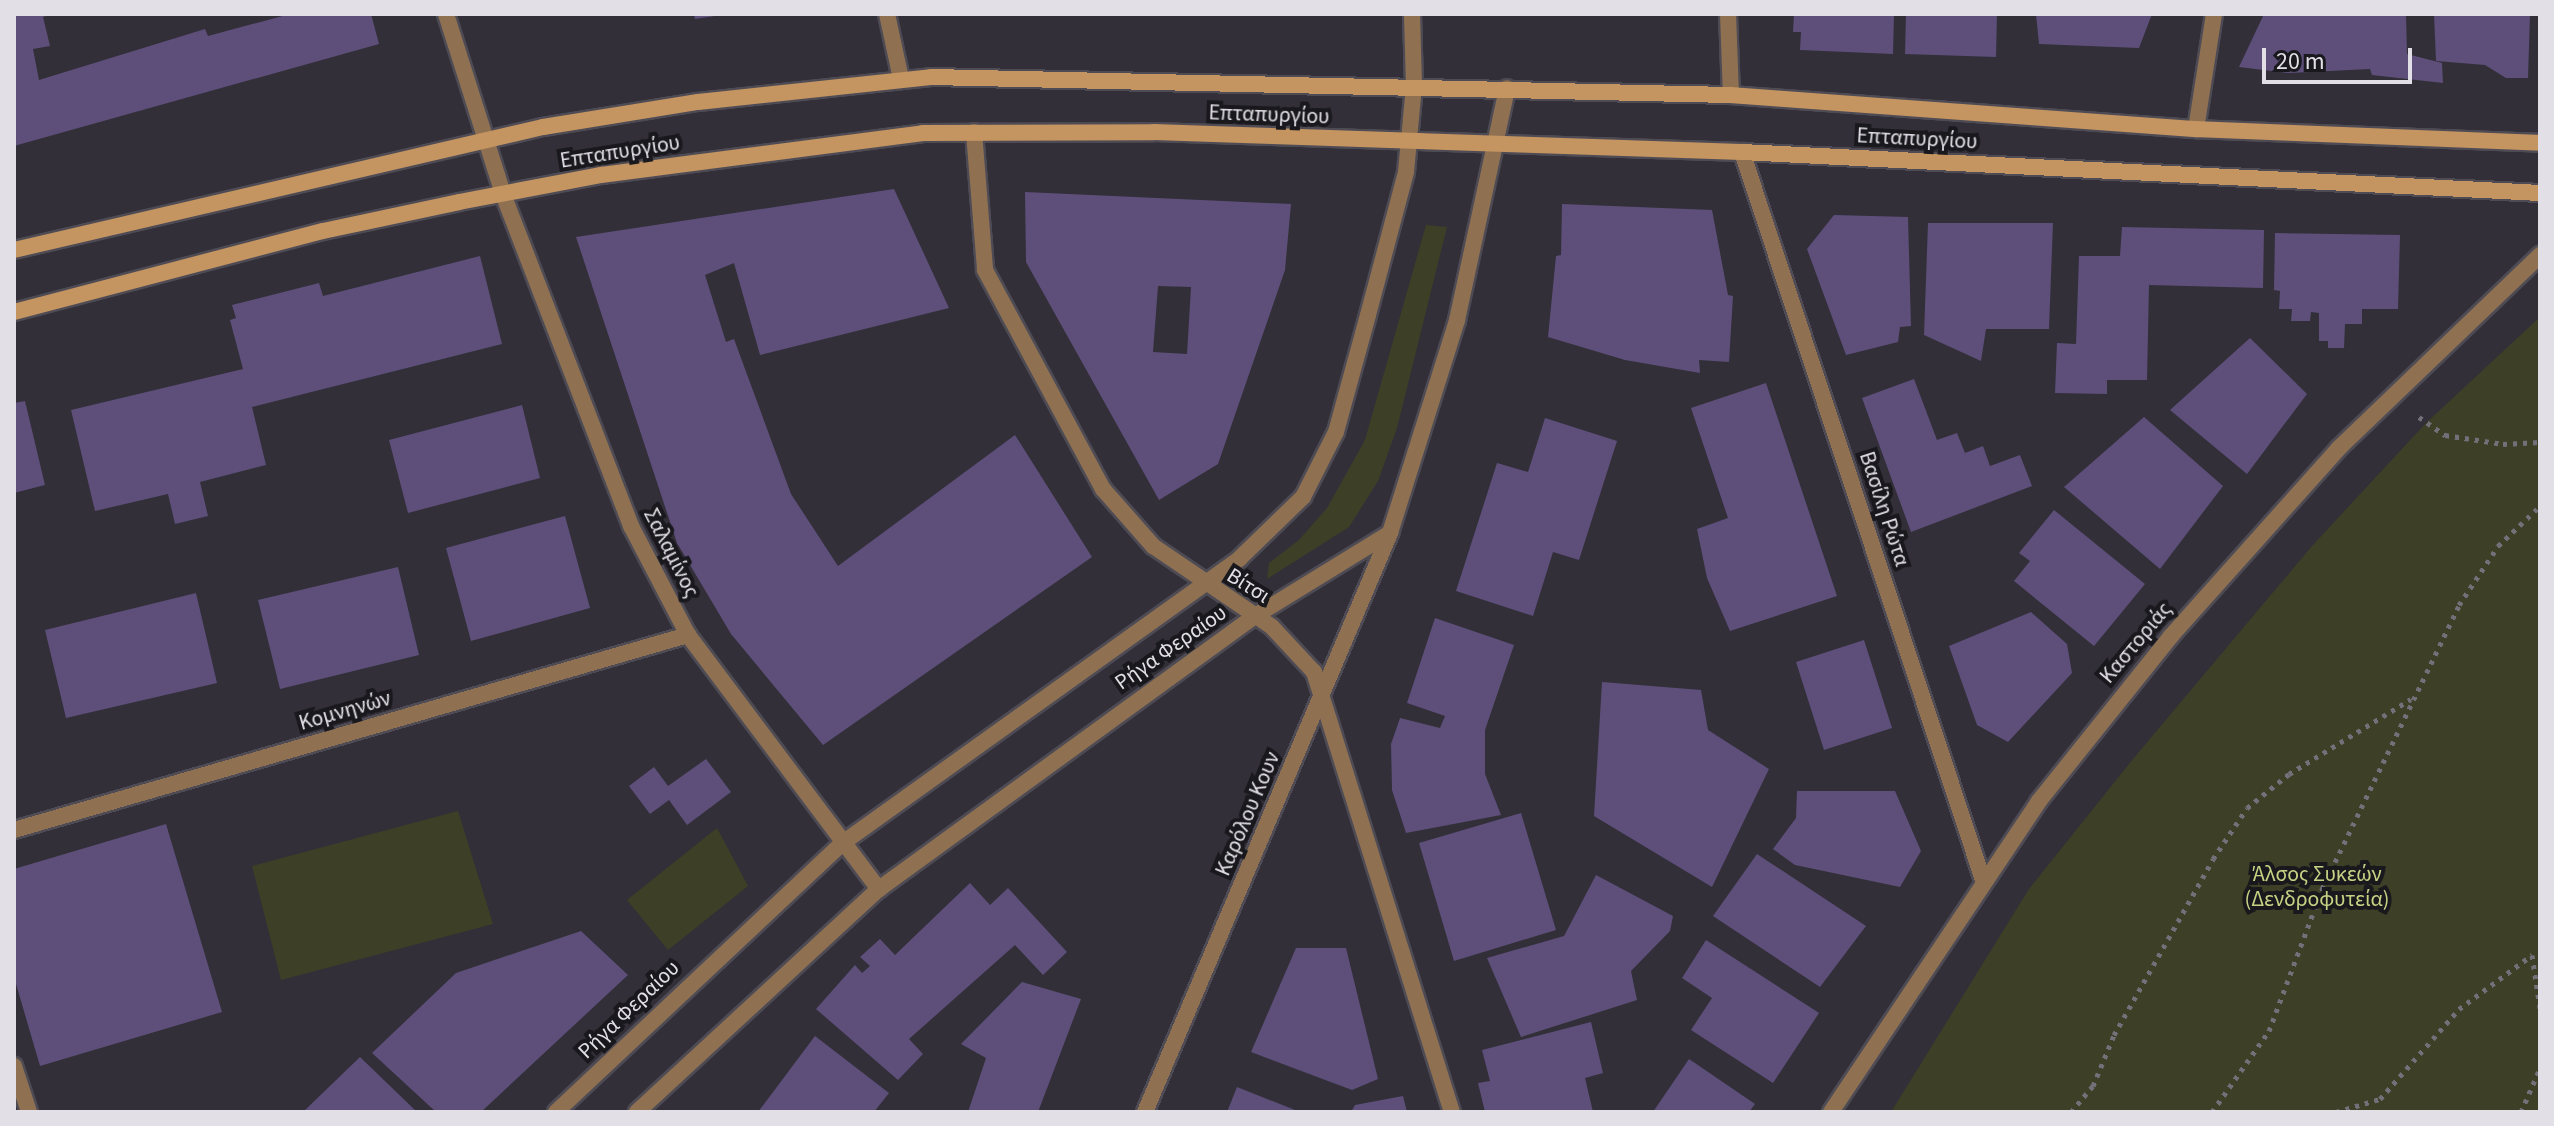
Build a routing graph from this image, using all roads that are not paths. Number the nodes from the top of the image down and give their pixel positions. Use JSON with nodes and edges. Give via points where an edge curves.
{"nodes":[{"id":1,"x":446,"y":14,"type":"edge"},
{"id":2,"x":887,"y":14,"type":"edge"},
{"id":3,"x":1412,"y":14,"type":"edge"},
{"id":4,"x":1728,"y":14,"type":"edge"},
{"id":5,"x":2214,"y":14,"type":"edge"},
{"id":6,"x":901,"y":79,"type":"junction"},
{"id":7,"x":1414,"y":86,"type":"junction"},
{"id":8,"x":1507,"y":88,"type":"junction"},
{"id":9,"x":1731,"y":95,"type":"junction"},
{"id":10,"x":2196,"y":129,"type":"junction"},
{"id":11,"x":974,"y":132,"type":"junction"},
{"id":12,"x":485,"y":141,"type":"junction"},
{"id":13,"x":2540,"y":143,"type":"edge"},
{"id":14,"x":1410,"y":144,"type":"junction"},
{"id":15,"x":1498,"y":145,"type":"junction"},
{"id":16,"x":1742,"y":152,"type":"junction"},
{"id":17,"x":2540,"y":193,"type":"edge"},
{"id":18,"x":503,"y":194,"type":"junction"},
{"id":19,"x":14,"y":250,"type":"edge"},
{"id":20,"x":2540,"y":255,"type":"edge"},
{"id":21,"x":14,"y":312,"type":"edge"},
{"id":22,"x":1390,"y":533,"type":"junction"},
{"id":23,"x":1204,"y":584,"type":"junction"},
{"id":24,"x":1255,"y":616,"type":"junction"},
{"id":25,"x":688,"y":635,"type":"junction"},
{"id":26,"x":1324,"y":694,"type":"junction"},
{"id":27,"x":14,"y":830,"type":"edge"},
{"id":28,"x":844,"y":842,"type":"junction"},
{"id":29,"x":1983,"y":880,"type":"junction"},
{"id":30,"x":879,"y":889,"type":"junction"},
{"id":31,"x":14,"y":1066,"type":"edge"},
{"id":32,"x":29,"y":1112,"type":"edge"},
{"id":33,"x":556,"y":1112,"type":"edge"},
{"id":34,"x":637,"y":1112,"type":"edge"},
{"id":35,"x":1145,"y":1112,"type":"edge"},
{"id":36,"x":1452,"y":1112,"type":"edge"},
{"id":37,"x":1831,"y":1112,"type":"edge"}],
"edges":[{"from":1,"to":12,"type":"street","name":"Σαλαμίνος"},
{"from":2,"to":6,"type":"street"},
{"from":3,"to":7,"type":"street","name":"Ρήγα Φεραίου"},
{"from":4,"to":9,"type":"street"},
{"from":5,"to":10,"type":"street"},
{"from":6,"to":7,"type":"main road","name":"Επταπυργίου","via":[[1015,76]]},
{"from":6,"to":12,"type":"main road","name":"Επταπυργίου","via":[[684,104]]},
{"from":7,"to":8,"type":"main road","name":"Επταπυργίου"},
{"from":7,"to":14,"type":"street","name":"Ρήγα Φεραίου"},
{"from":8,"to":9,"type":"main road","name":"Επταπυργίου"},
{"from":8,"to":15,"type":"street"},
{"from":9,"to":10,"type":"main road","name":"Επταπυργίου"},
{"from":10,"to":13,"type":"main road","name":"Επταπυργίου"},
{"from":11,"to":14,"type":"main road","name":"Επταπυργίου","via":[[1154,132]]},
{"from":11,"to":18,"type":"main road","name":"Επταπυργίου","via":[[788,148]]},
{"from":11,"to":23,"type":"street","name":"Βίτσι","via":[[980,252],[991,285],[1103,489],[1145,539]]},
{"from":12,"to":18,"type":"street","name":"Σαλαμίνος"},
{"from":12,"to":19,"type":"main road","name":"Επταπυργίου"},
{"from":14,"to":15,"type":"main road","name":"Επταπυργίου"},
{"from":14,"to":23,"type":"street","name":"Ρήγα Φεραίου","via":[[1327,457],[1287,513]]},
{"from":15,"to":16,"type":"main road","name":"Επταπυργίου"},
{"from":15,"to":22,"type":"street","via":[[1457,320]]},
{"from":16,"to":17,"type":"main road","name":"Επταπυργίου"},
{"from":16,"to":29,"type":"street","name":"Βασίλη Ρώτα"},
{"from":18,"to":21,"type":"main road","name":"Επταπυργίου","via":[[323,231]]},
{"from":18,"to":25,"type":"street","name":"Σαλαμίνος","via":[[621,504]]},
{"from":20,"to":29,"type":"street","name":"Καστοριάς","via":[[2383,404],[2230,566],[2104,716]]},
{"from":22,"to":24,"type":"street","name":"Ρήγα Φεραίου"},
{"from":22,"to":26,"type":"street","name":"Καρόλου Κουν"},
{"from":23,"to":24,"type":"street","name":"Βίτσι"},
{"from":23,"to":28,"type":"street","name":"Ρήγα Φεραίου"},
{"from":24,"to":26,"type":"street","name":"Βίτσι","via":[[1300,653]]},
{"from":24,"to":30,"type":"street","name":"Ρήγα Φεραίου"},
{"from":25,"to":27,"type":"street","name":"Κομνηνών"},
{"from":25,"to":28,"type":"street","name":"Σαλαμίνος"},
{"from":26,"to":35,"type":"street","name":"Καρόλου Κουν"},
{"from":26,"to":36,"type":"street","name":"Βίτσι"},
{"from":28,"to":30,"type":"street","name":"Σαλαμίνος"},
{"from":28,"to":33,"type":"street","name":"Ρήγα Φεραίου"},
{"from":29,"to":37,"type":"street","name":"Καστοριάς"},
{"from":30,"to":34,"type":"street","name":"Ρήγα Φεραίου"},
{"from":31,"to":32,"type":"street"}]}
